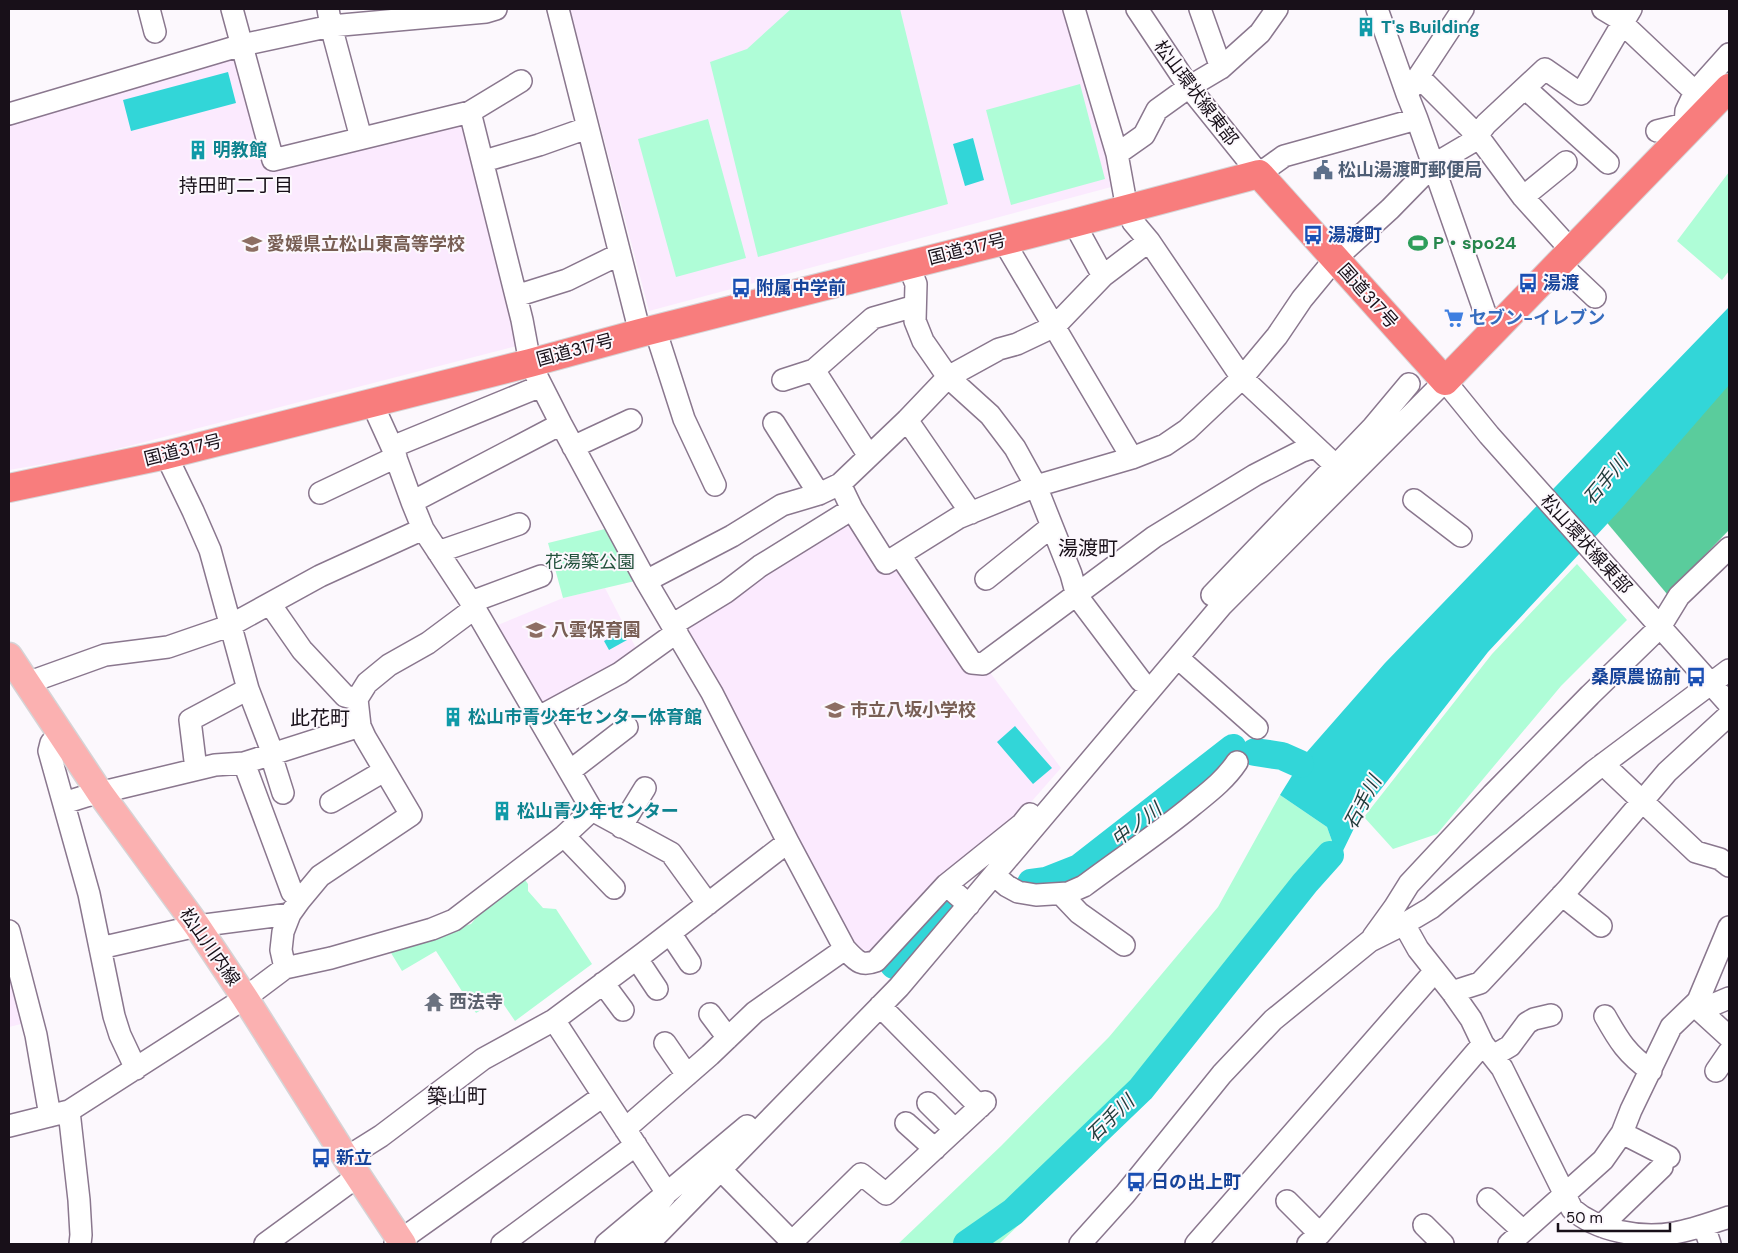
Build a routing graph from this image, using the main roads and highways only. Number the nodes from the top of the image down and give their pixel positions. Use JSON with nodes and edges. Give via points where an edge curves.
{"nodes":[{"id":1,"x":1729,"y":88,"type":"edge"},
{"id":2,"x":9,"y":488,"type":"edge"},
{"id":3,"x":9,"y":656,"type":"edge"},
{"id":4,"x":400,"y":1243,"type":"edge"}],
"edges":[{"from":1,"to":2,"type":"highway","name":"国道317号","via":[[1687,126],[1445,381],[1259,174],[648,331],[536,374],[372,402],[166,455]]},
{"from":3,"to":4,"type":"main road","name":"松山川内線","via":[[100,793],[245,998]]}]}
